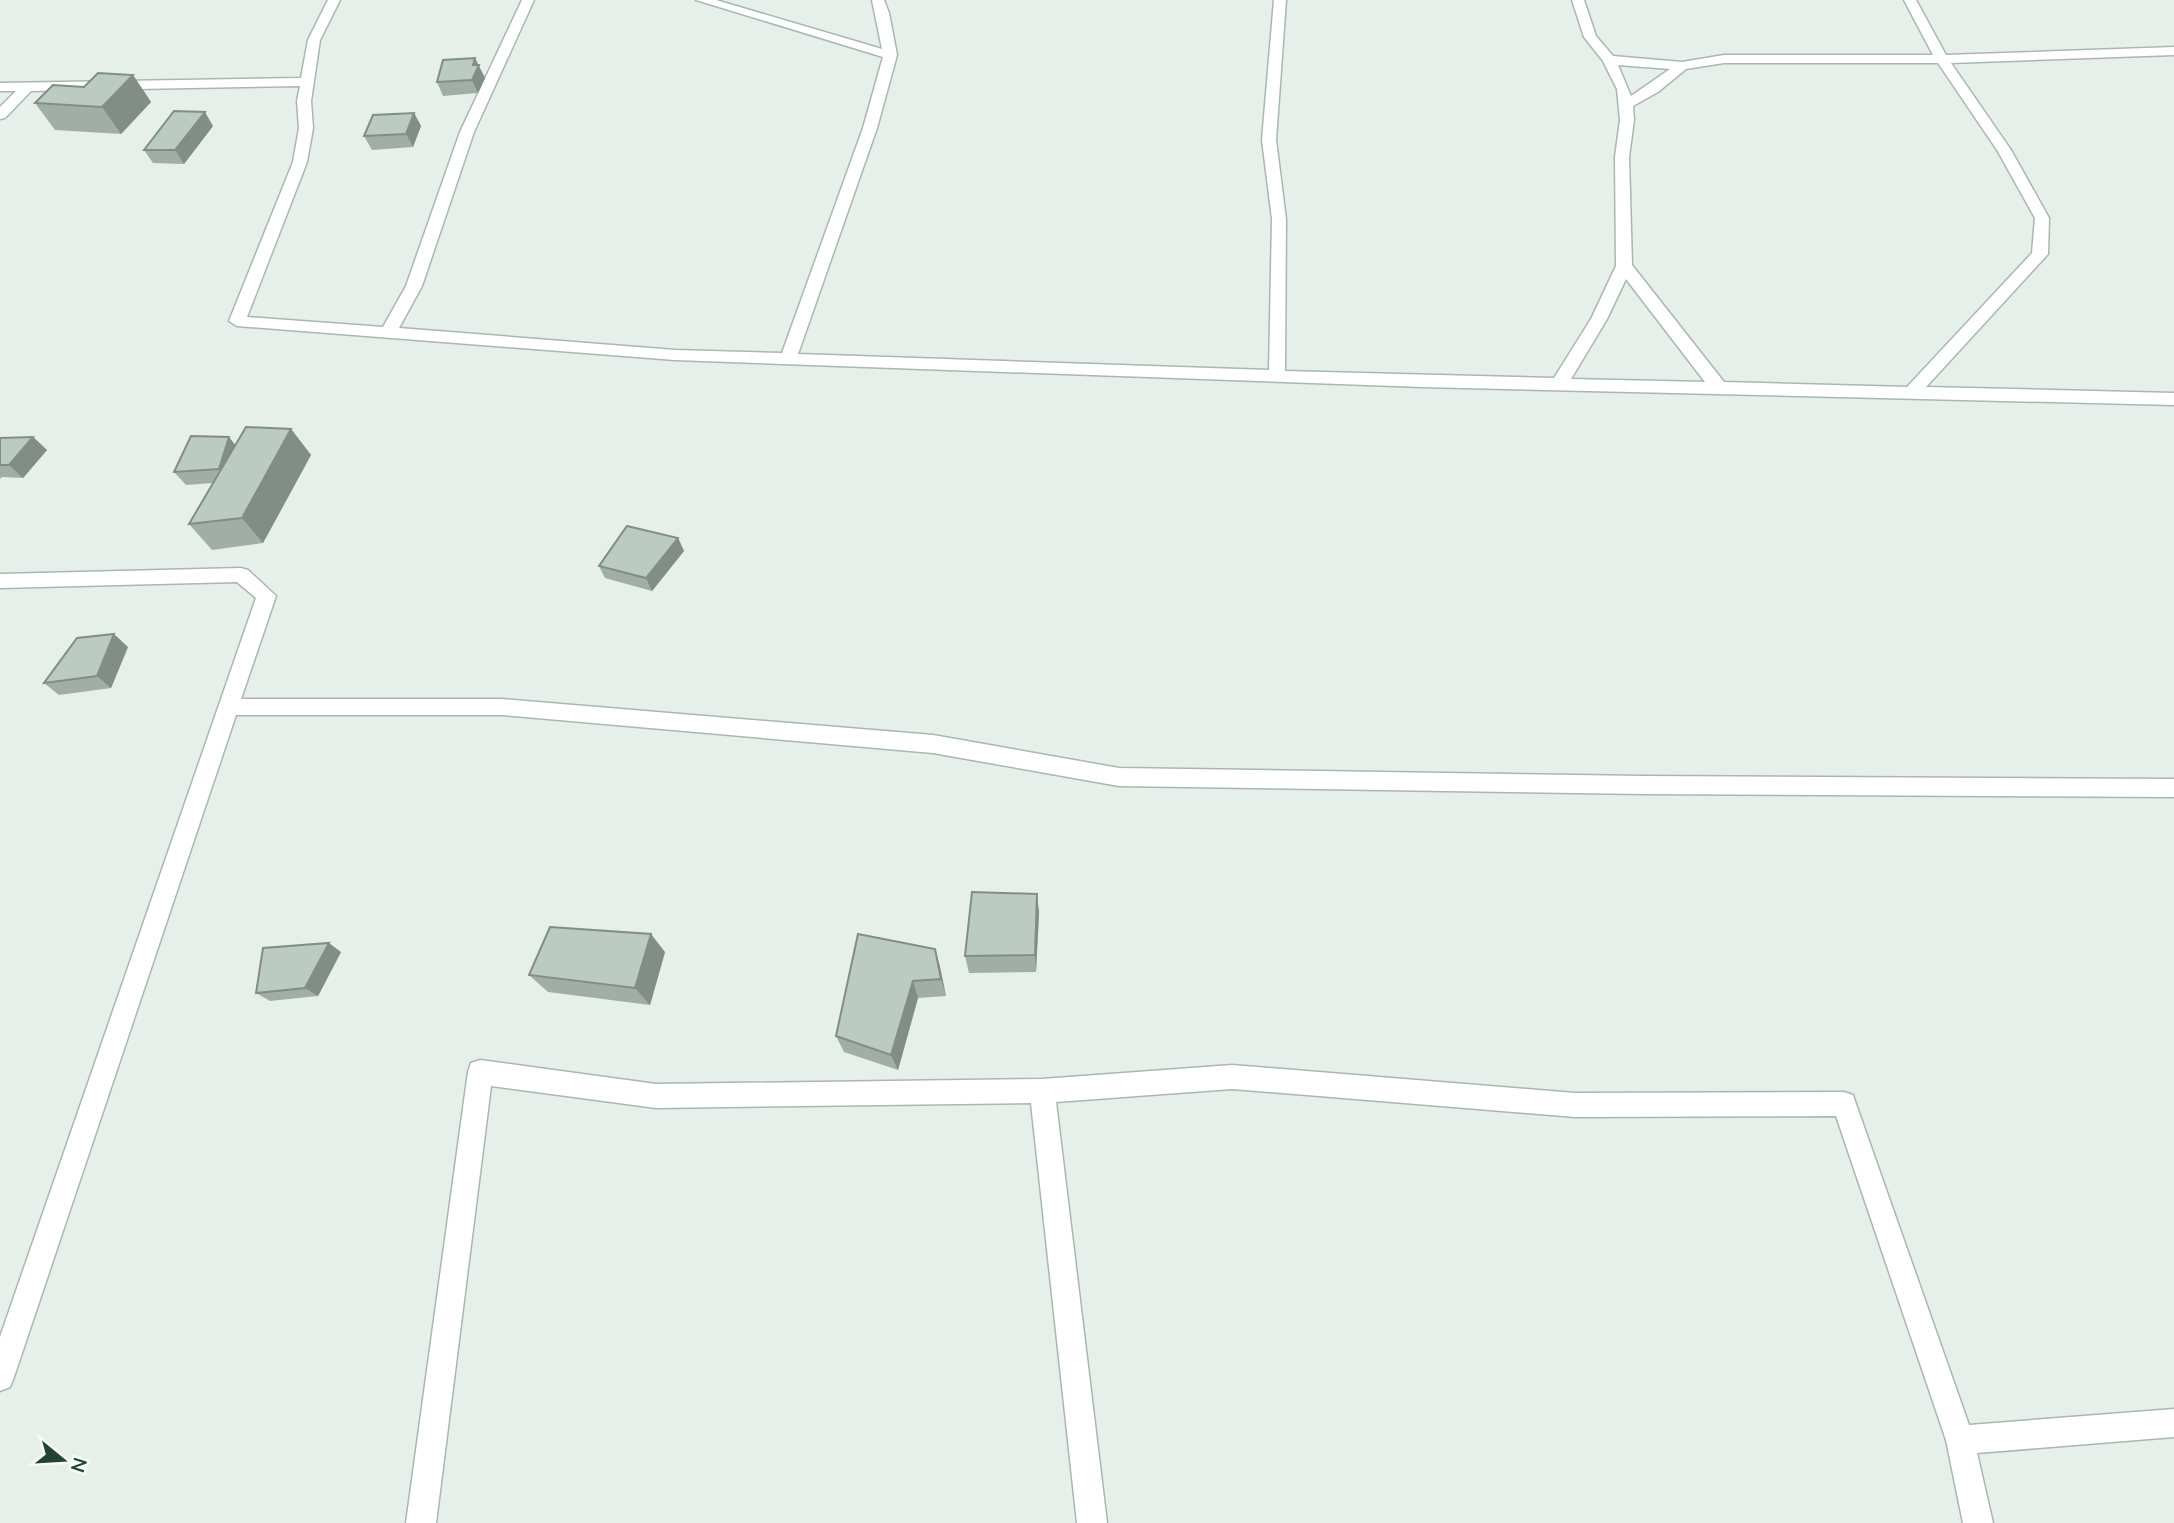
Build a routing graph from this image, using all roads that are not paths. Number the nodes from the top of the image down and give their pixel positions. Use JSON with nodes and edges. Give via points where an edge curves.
{"nodes":[{"id":1,"x":334,"y":0,"type":"edge"},
{"id":2,"x":528,"y":0,"type":"edge"},
{"id":3,"x":702,"y":0,"type":"edge"},
{"id":4,"x":878,"y":0,"type":"edge"},
{"id":5,"x":1280,"y":0,"type":"edge"},
{"id":6,"x":1578,"y":0,"type":"edge"},
{"id":7,"x":1909,"y":0,"type":"edge"},
{"id":8,"x":2174,"y":51,"type":"edge"},
{"id":9,"x":890,"y":55,"type":"junction"},
{"id":10,"x":1942,"y":59,"type":"junction"},
{"id":11,"x":1609,"y":60,"type":"junction"},
{"id":12,"x":1682,"y":66,"type":"junction"},
{"id":13,"x":307,"y":82,"type":"junction"},
{"id":14,"x":0,"y":87,"type":"edge"},
{"id":15,"x":27,"y":87,"type":"junction"},
{"id":16,"x":1625,"y":105,"type":"junction"},
{"id":17,"x":0,"y":115,"type":"edge"},
{"id":18,"x":1624,"y":266,"type":"junction"},
{"id":19,"x":389,"y":331,"type":"junction"},
{"id":20,"x":788,"y":359,"type":"junction"},
{"id":21,"x":1277,"y":376,"type":"junction"},
{"id":22,"x":1559,"y":384,"type":"junction"},
{"id":23,"x":1719,"y":388,"type":"junction"},
{"id":24,"x":1912,"y":392,"type":"junction"},
{"id":25,"x":2174,"y":399,"type":"edge"},
{"id":26,"x":0,"y":581,"type":"edge"},
{"id":27,"x":229,"y":707,"type":"junction"},
{"id":28,"x":2174,"y":788,"type":"edge"},
{"id":29,"x":1041,"y":1091,"type":"junction"},
{"id":30,"x":0,"y":1377,"type":"edge"},
{"id":31,"x":2174,"y":1423,"type":"edge"},
{"id":32,"x":1960,"y":1440,"type":"junction"},
{"id":33,"x":421,"y":1523,"type":"edge"},
{"id":34,"x":1092,"y":1523,"type":"edge"},
{"id":35,"x":1978,"y":1523,"type":"edge"}],
"edges":[{"from":1,"to":13,"type":"street","via":[[314,40]]},
{"from":2,"to":19,"type":"street","via":[[467,132],[414,286]]},
{"from":3,"to":9,"type":"street"},
{"from":4,"to":9,"type":"street"},
{"from":5,"to":21,"type":"street","via":[[1269,140],[1279,219]]},
{"from":6,"to":11,"type":"street","via":[[1590,37]]},
{"from":7,"to":10,"type":"street"},
{"from":8,"to":10,"type":"street"},
{"from":9,"to":20,"type":"street","via":[[870,128]]},
{"from":10,"to":12,"type":"street","via":[[1724,59]]},
{"from":10,"to":24,"type":"street","via":[[2004,149],[2042,218],[2040,254]]},
{"from":11,"to":12,"type":"street"},
{"from":11,"to":16,"type":"street","via":[[1624,89]]},
{"from":12,"to":16,"type":"street"},
{"from":13,"to":15,"type":"street"},
{"from":13,"to":19,"type":"street","via":[[300,162],[237,321]]},
{"from":14,"to":15,"type":"street"},
{"from":15,"to":17,"type":"street"},
{"from":16,"to":18,"type":"street"},
{"from":18,"to":22,"type":"street","via":[[1599,319]]},
{"from":18,"to":23,"type":"street"},
{"from":19,"to":20,"type":"street","via":[[675,355]]},
{"from":20,"to":21,"type":"street"},
{"from":21,"to":22,"type":"street"},
{"from":22,"to":23,"type":"street"},
{"from":23,"to":24,"type":"street"},
{"from":24,"to":25,"type":"street"},
{"from":26,"to":27,"type":"street","via":[[241,575],[266,596]]},
{"from":27,"to":28,"type":"street","via":[[502,707],[933,744],[1119,777]]},
{"from":27,"to":30,"type":"street"},
{"from":29,"to":32,"type":"street","via":[[1232,1077],[1575,1105],[1844,1104]]},
{"from":29,"to":33,"type":"street","via":[[656,1096],[480,1072]]},
{"from":29,"to":34,"type":"street"},
{"from":31,"to":32,"type":"street"},
{"from":32,"to":35,"type":"street"}]}
